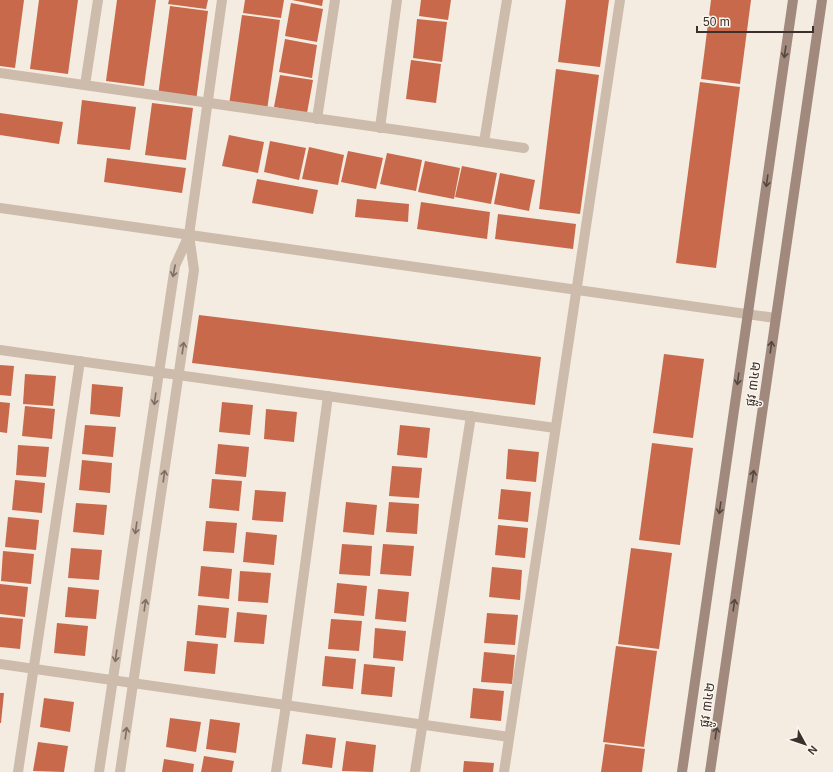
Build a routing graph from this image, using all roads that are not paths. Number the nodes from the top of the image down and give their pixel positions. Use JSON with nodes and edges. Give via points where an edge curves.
{"nodes":[{"id":1,"x":98,"y":0,"type":"edge"},
{"id":2,"x":222,"y":0,"type":"edge"},
{"id":3,"x":335,"y":0,"type":"edge"},
{"id":4,"x":397,"y":0,"type":"edge"},
{"id":5,"x":507,"y":0,"type":"edge"},
{"id":6,"x":620,"y":0,"type":"edge"},
{"id":7,"x":792,"y":0,"type":"edge"},
{"id":8,"x":822,"y":0,"type":"edge"},
{"id":9,"x":0,"y":73,"type":"edge"},
{"id":10,"x":85,"y":86,"type":"junction"},
{"id":11,"x":208,"y":103,"type":"junction"},
{"id":12,"x":317,"y":118,"type":"junction"},
{"id":13,"x":380,"y":128,"type":"junction"},
{"id":14,"x":484,"y":142,"type":"junction"},
{"id":15,"x":524,"y":148,"type":"dead end"},
{"id":16,"x":0,"y":208,"type":"edge"},
{"id":17,"x":189,"y":235,"type":"junction"},
{"id":18,"x":576,"y":290,"type":"junction"},
{"id":19,"x":747,"y":315,"type":"junction"},
{"id":20,"x":775,"y":318,"type":"junction"},
{"id":21,"x":0,"y":350,"type":"edge"},
{"id":22,"x":80,"y":362,"type":"junction"},
{"id":23,"x":159,"y":372,"type":"junction"},
{"id":24,"x":179,"y":375,"type":"junction"},
{"id":25,"x":328,"y":396,"type":"junction"},
{"id":26,"x":471,"y":416,"type":"junction"},
{"id":27,"x":556,"y":428,"type":"junction"},
{"id":28,"x":0,"y":664,"type":"edge"},
{"id":29,"x":33,"y":669,"type":"junction"},
{"id":30,"x":113,"y":680,"type":"junction"},
{"id":31,"x":133,"y":683,"type":"junction"},
{"id":32,"x":286,"y":705,"type":"junction"},
{"id":33,"x":422,"y":725,"type":"junction"},
{"id":34,"x":509,"y":737,"type":"junction"},
{"id":35,"x":18,"y":772,"type":"edge"},
{"id":36,"x":99,"y":772,"type":"edge"},
{"id":37,"x":120,"y":772,"type":"edge"},
{"id":38,"x":276,"y":772,"type":"edge"},
{"id":39,"x":415,"y":772,"type":"edge"},
{"id":40,"x":504,"y":772,"type":"edge"},
{"id":41,"x":682,"y":772,"type":"edge"},
{"id":42,"x":710,"y":772,"type":"edge"}],
"edges":[{"from":1,"to":10,"type":"street"},
{"from":2,"to":11,"type":"street"},
{"from":3,"to":12,"type":"street"},
{"from":4,"to":13,"type":"street"},
{"from":5,"to":14,"type":"street"},
{"from":6,"to":18,"type":"street"},
{"from":7,"to":19,"type":"main road","name":"ផ្លូវ ៣៤២","one_way":true},
{"from":8,"to":20,"type":"main road","name":"ផ្លូវ ៣៤២"},
{"from":9,"to":10,"type":"street"},
{"from":10,"to":11,"type":"street"},
{"from":11,"to":12,"type":"street"},
{"from":11,"to":17,"type":"street"},
{"from":12,"to":13,"type":"street"},
{"from":13,"to":14,"type":"street"},
{"from":14,"to":15,"type":"street"},
{"from":16,"to":17,"type":"street"},
{"from":17,"to":18,"type":"street"},
{"from":17,"to":23,"type":"street","one_way":true,"via":[[175,266]]},
{"from":24,"to":17,"type":"street","one_way":true,"via":[[194,270]]},
{"from":18,"to":19,"type":"street"},
{"from":18,"to":27,"type":"street"},
{"from":19,"to":20,"type":"street"},
{"from":19,"to":41,"type":"main road","name":"ផ្លូវ ៣៤២","one_way":true},
{"from":42,"to":20,"type":"main road","name":"ផ្លូវ ៣៤២","one_way":true},
{"from":21,"to":22,"type":"street"},
{"from":22,"to":23,"type":"street"},
{"from":22,"to":29,"type":"street"},
{"from":23,"to":24,"type":"street"},
{"from":23,"to":30,"type":"street","one_way":true},
{"from":24,"to":25,"type":"street"},
{"from":31,"to":24,"type":"street","one_way":true},
{"from":25,"to":26,"type":"street"},
{"from":25,"to":32,"type":"street"},
{"from":26,"to":27,"type":"street"},
{"from":26,"to":33,"type":"street"},
{"from":27,"to":34,"type":"street"},
{"from":28,"to":29,"type":"street"},
{"from":29,"to":30,"type":"street"},
{"from":29,"to":35,"type":"street"},
{"from":30,"to":31,"type":"street"},
{"from":30,"to":36,"type":"street"},
{"from":31,"to":32,"type":"street"},
{"from":37,"to":31,"type":"street","one_way":true},
{"from":32,"to":33,"type":"street"},
{"from":32,"to":38,"type":"street"},
{"from":33,"to":34,"type":"street"},
{"from":33,"to":39,"type":"street"},
{"from":34,"to":40,"type":"street"}]}
